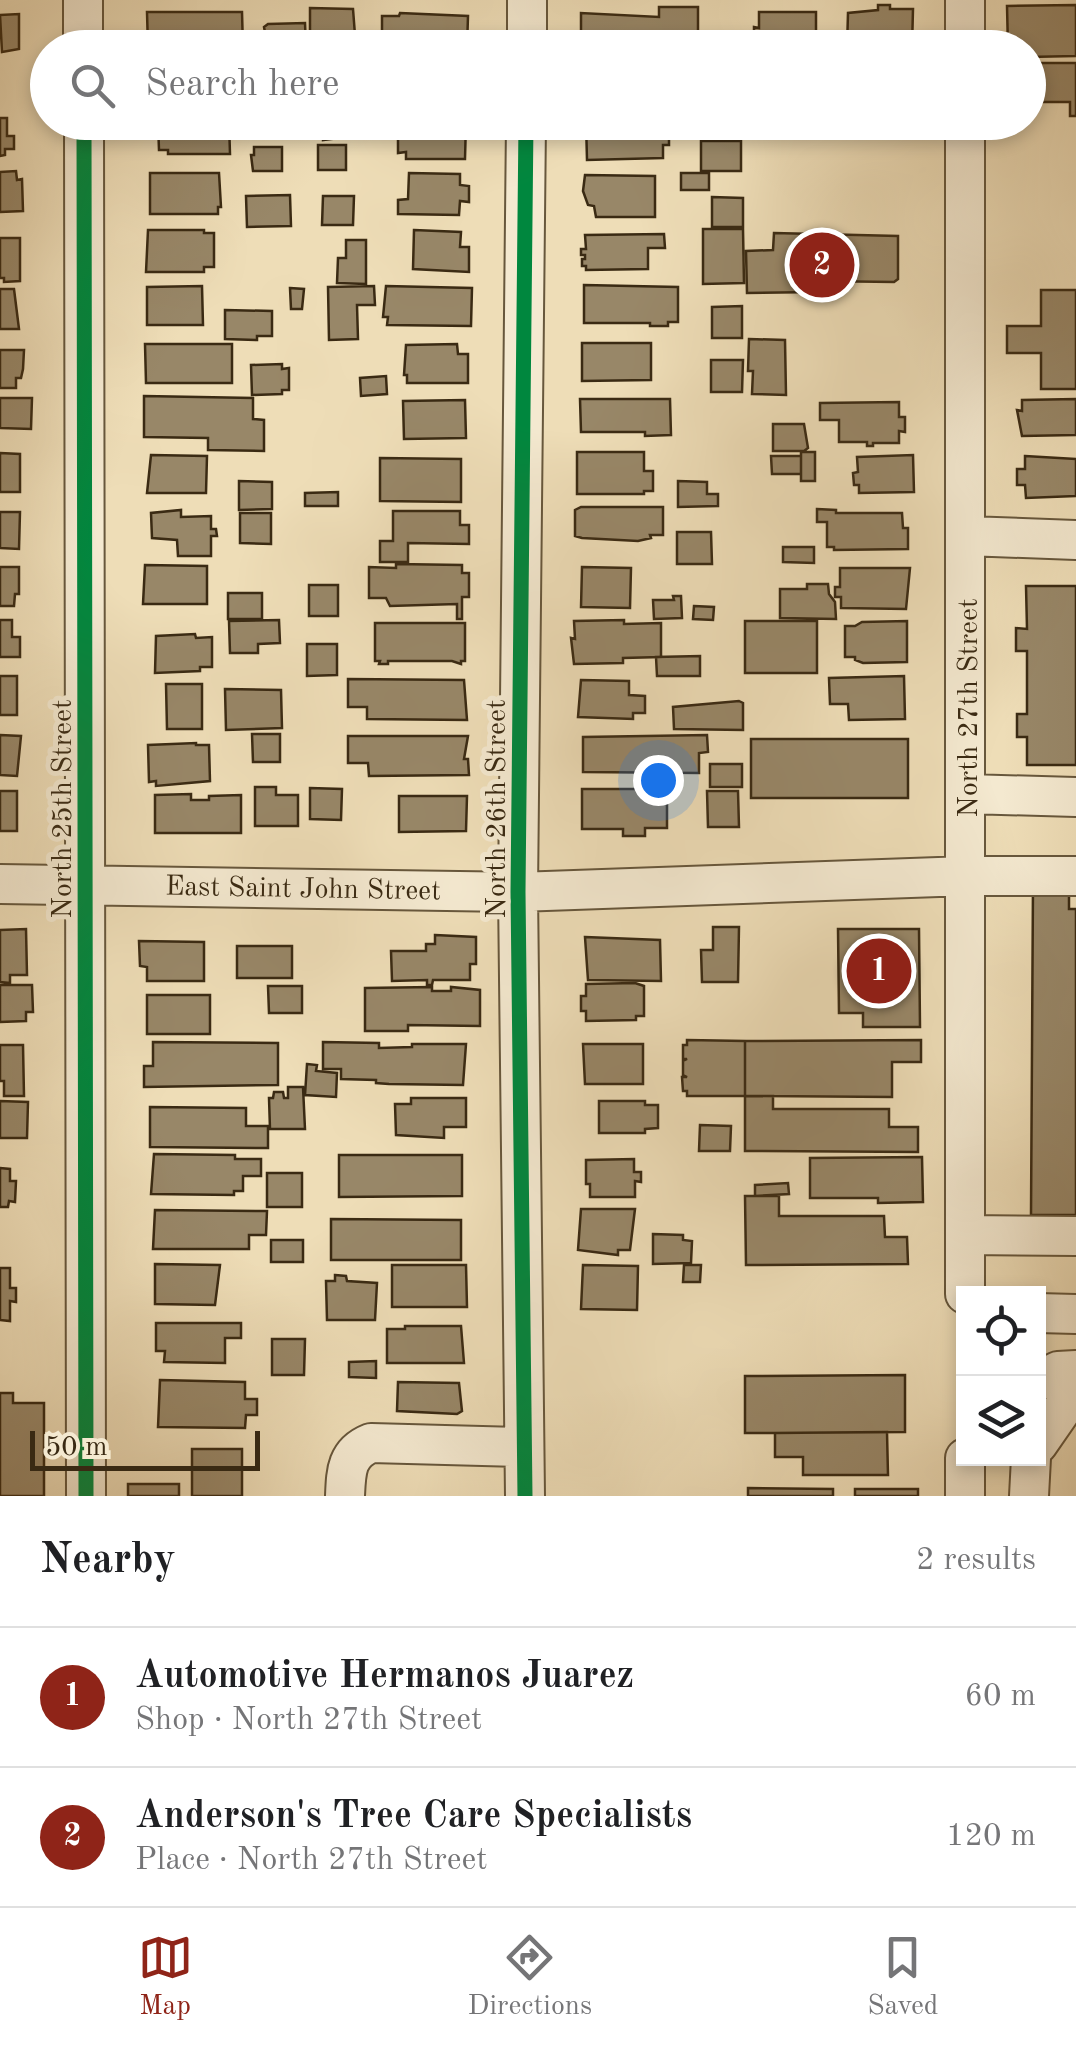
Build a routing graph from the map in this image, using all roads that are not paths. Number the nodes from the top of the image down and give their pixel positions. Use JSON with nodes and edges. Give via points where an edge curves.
{"nodes":[{"id":1,"x":83,"y":0,"type":"edge"},
{"id":2,"x":527,"y":0,"type":"edge"},
{"id":3,"x":964,"y":0,"type":"edge"},
{"id":4,"x":84,"y":30,"type":"edge"},
{"id":5,"x":527,"y":30,"type":"edge"},
{"id":6,"x":965,"y":30,"type":"edge"},
{"id":7,"x":84,"y":140,"type":"edge"},
{"id":8,"x":526,"y":140,"type":"edge"},
{"id":9,"x":965,"y":140,"type":"edge"},
{"id":10,"x":967,"y":536,"type":"junction"},
{"id":11,"x":1076,"y":540,"type":"edge"},
{"id":12,"x":966,"y":794,"type":"junction"},
{"id":13,"x":1076,"y":797,"type":"edge"},
{"id":14,"x":966,"y":876,"type":"junction"},
{"id":15,"x":1076,"y":876,"type":"edge"},
{"id":16,"x":0,"y":884,"type":"edge"},
{"id":17,"x":86,"y":884,"type":"junction"},
{"id":18,"x":518,"y":892,"type":"junction"},
{"id":19,"x":964,"y":1235,"type":"junction"},
{"id":20,"x":1076,"y":1236,"type":"edge"},
{"id":21,"x":965,"y":1286,"type":"edge"},
{"id":22,"x":1046,"y":1313,"type":"edge"},
{"id":23,"x":1076,"y":1314,"type":"edge"},
{"id":24,"x":1076,"y":1370,"type":"edge"},
{"id":25,"x":1046,"y":1377,"type":"edge"},
{"id":26,"x":1076,"y":1389,"type":"edge"},
{"id":27,"x":1046,"y":1432,"type":"edge"},
{"id":28,"x":524,"y":1447,"type":"junction"},
{"id":29,"x":965,"y":1466,"type":"edge"},
{"id":30,"x":1031,"y":1466,"type":"edge"},
{"id":31,"x":86,"y":1496,"type":"edge"},
{"id":32,"x":344,"y":1496,"type":"edge"},
{"id":33,"x":525,"y":1496,"type":"edge"},
{"id":34,"x":965,"y":1496,"type":"edge"},
{"id":35,"x":1029,"y":1496,"type":"edge"}],
"edges":[{"from":1,"to":4,"type":"street"},
{"from":2,"to":5,"type":"street"},
{"from":3,"to":6,"type":"street"},
{"from":7,"to":17,"type":"street","name":"North 25th Street"},
{"from":8,"to":18,"type":"street","name":"North 26th Street"},
{"from":9,"to":10,"type":"street","name":"North 27th Street"},
{"from":10,"to":11,"type":"street"},
{"from":10,"to":12,"type":"street","name":"North 27th Street"},
{"from":12,"to":13,"type":"street"},
{"from":12,"to":14,"type":"street","name":"North 27th Street"},
{"from":14,"to":15,"type":"street","name":"East Saint John Street"},
{"from":14,"to":18,"type":"street","name":"East Saint John Street"},
{"from":14,"to":19,"type":"street","name":"North 27th Street"},
{"from":16,"to":17,"type":"street","name":"East Saint John Street"},
{"from":17,"to":18,"type":"street","name":"East Saint John Street"},
{"from":17,"to":31,"type":"street","name":"North 25th Street"},
{"from":18,"to":28,"type":"street","name":"North 26th Street"},
{"from":19,"to":20,"type":"street"},
{"from":19,"to":21,"type":"street","name":"North 27th Street"},
{"from":22,"to":23,"type":"street"},
{"from":24,"to":25,"type":"street"},
{"from":26,"to":27,"type":"street"},
{"from":28,"to":32,"type":"street","via":[[371,1443],[350,1459]]},
{"from":28,"to":33,"type":"street","name":"North 26th Street"},
{"from":29,"to":34,"type":"street"},
{"from":30,"to":35,"type":"street"}]}
